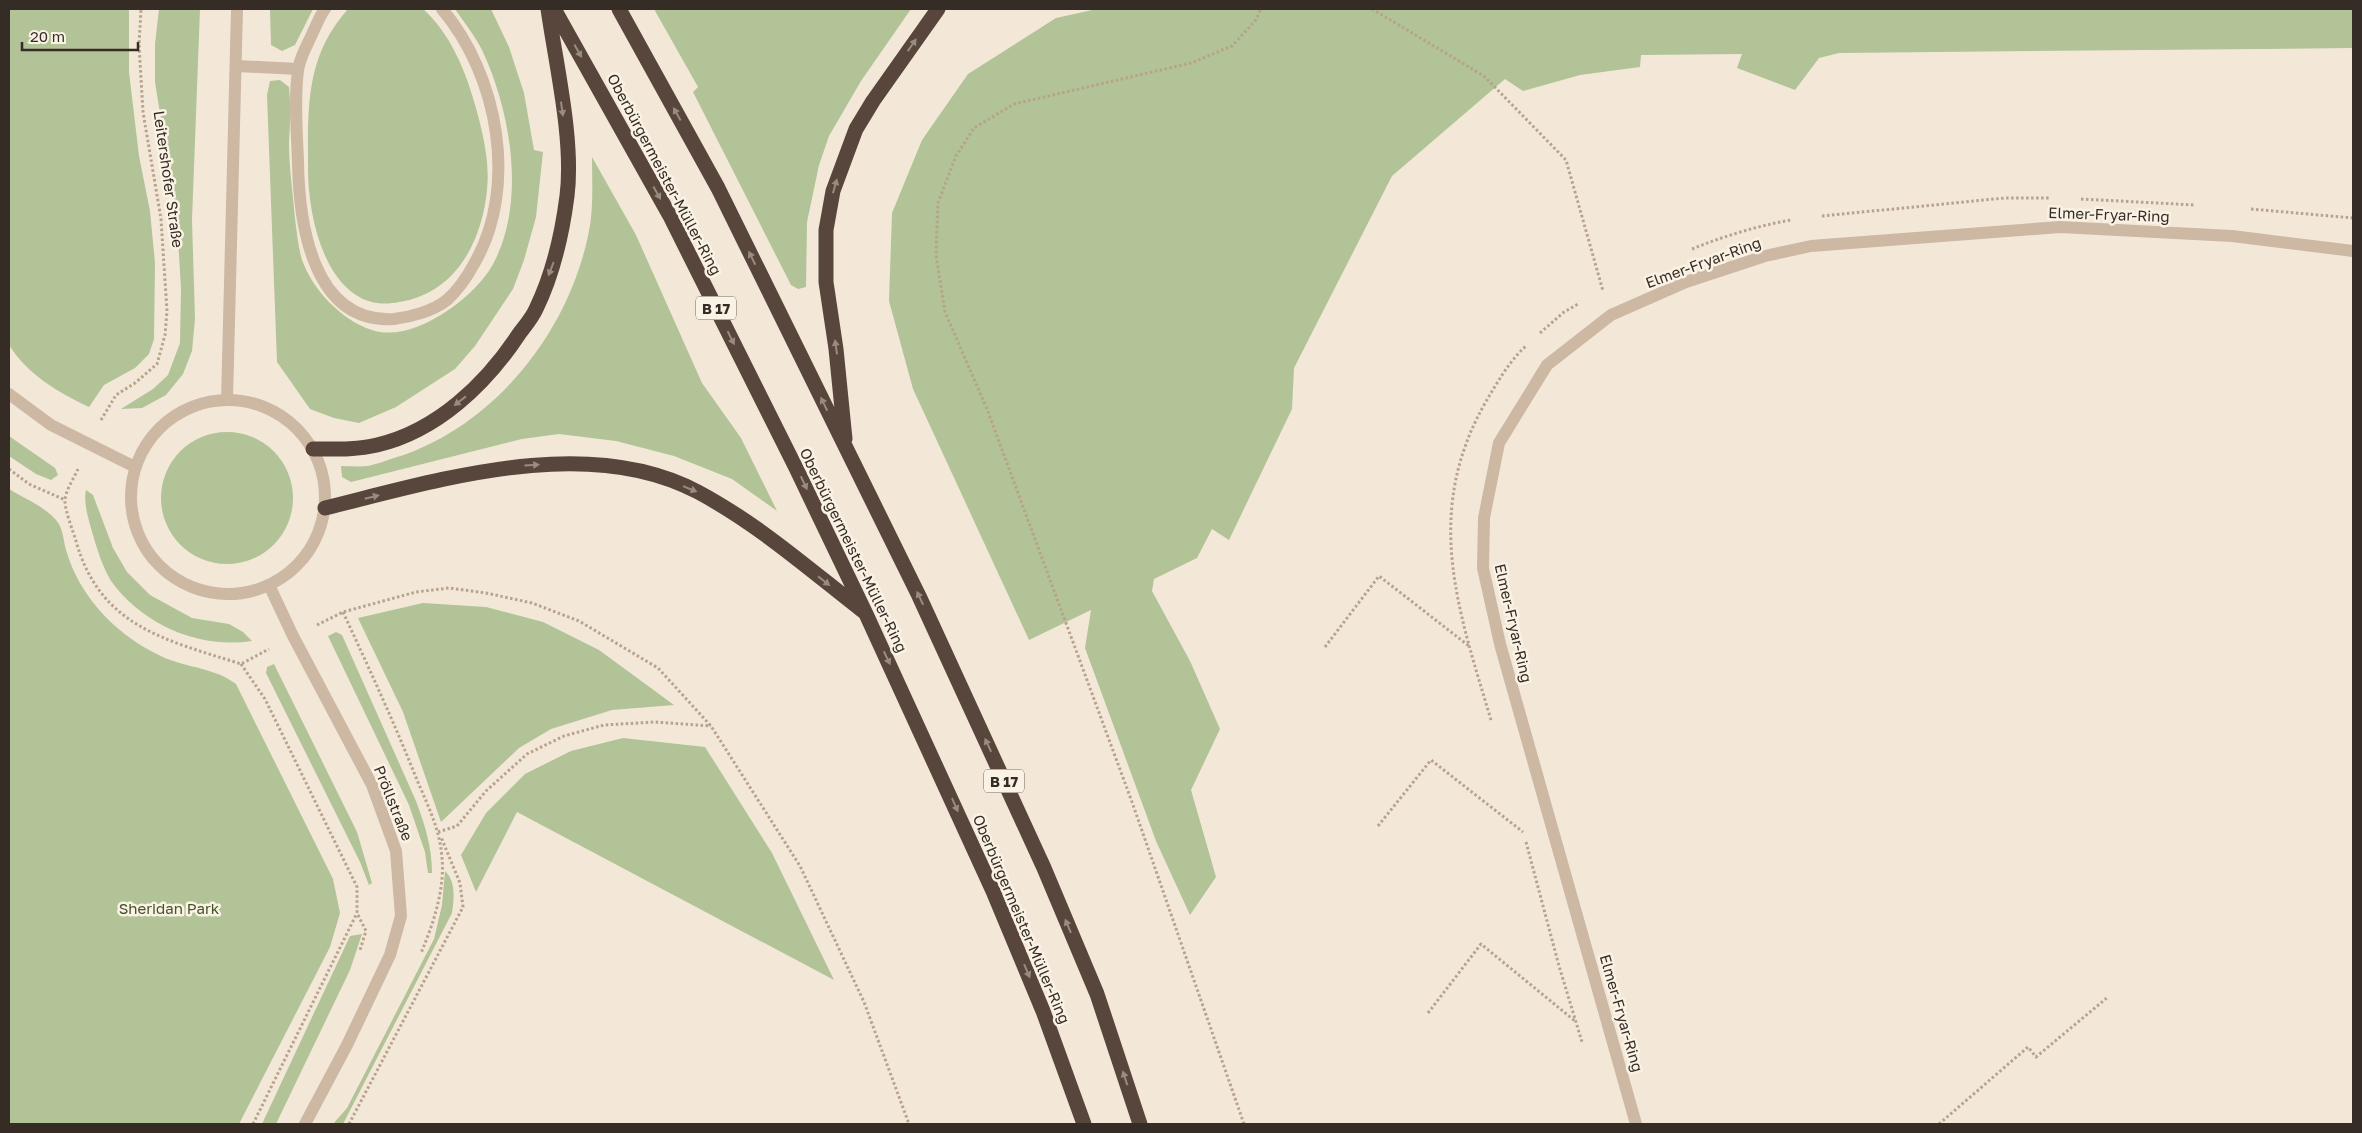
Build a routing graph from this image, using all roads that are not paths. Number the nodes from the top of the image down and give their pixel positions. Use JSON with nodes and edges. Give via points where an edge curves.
{"nodes":[{"id":1,"x":237,"y":9,"type":"edge"},
{"id":2,"x":325,"y":9,"type":"edge"},
{"id":3,"x":442,"y":9,"type":"edge"},
{"id":4,"x":548,"y":9,"type":"edge"},
{"id":5,"x":554,"y":9,"type":"edge"},
{"id":6,"x":619,"y":9,"type":"edge"},
{"id":7,"x":938,"y":9,"type":"edge"},
{"id":8,"x":237,"y":66,"type":"junction"},
{"id":9,"x":298,"y":69,"type":"junction"},
{"id":10,"x":2353,"y":251,"type":"edge"},
{"id":11,"x":9,"y":394,"type":"edge"},
{"id":12,"x":228,"y":400,"type":"junction"},
{"id":13,"x":846,"y":448,"type":"junction"},
{"id":14,"x":313,"y":449,"type":"junction"},
{"id":15,"x":135,"y":467,"type":"junction"},
{"id":16,"x":325,"y":508,"type":"junction"},
{"id":17,"x":269,"y":585,"type":"junction"},
{"id":18,"x":866,"y":614,"type":"junction"},
{"id":19,"x":305,"y":1124,"type":"edge"},
{"id":20,"x":1084,"y":1124,"type":"edge"},
{"id":21,"x":1140,"y":1124,"type":"edge"},
{"id":22,"x":1636,"y":1124,"type":"edge"}],
"edges":[{"from":1,"to":8,"type":"street"},
{"from":2,"to":9,"type":"street"},
{"from":3,"to":9,"type":"street","via":[[473,55],[485,88],[495,128],[500,172],[498,197],[480,255],[447,300],[427,311],[381,320],[362,315],[327,288],[313,262],[303,221],[298,178]]},
{"from":4,"to":14,"type":"highway","one_way":true,"via":[[568,145],[567,195],[556,255],[536,310],[506,354],[466,397],[423,427],[376,445]]},
{"from":5,"to":18,"type":"highway","name":"Oberbürgermeister-Müller-Ring","number":"B 17","one_way":true,"via":[[670,216]]},
{"from":13,"to":6,"type":"highway","number":"B 17","one_way":true,"via":[[718,188]]},
{"from":13,"to":7,"type":"highway","one_way":true,"via":[[826,282],[826,230],[833,191],[856,128]]},
{"from":8,"to":9,"type":"street"},
{"from":8,"to":12,"type":"street"},
{"from":10,"to":22,"type":"street","name":"Elmer-Fryar-Ring","via":[[2232,236],[2060,227],[1811,246],[1765,256],[1686,282],[1611,315],[1547,365],[1499,443],[1484,518],[1483,568],[1500,644]]},
{"from":11,"to":15,"type":"street","via":[[50,424]]},
{"from":12,"to":14,"type":"street","via":[[257,404],[282,416],[300,431]]},
{"from":12,"to":15,"type":"street","via":[[191,406],[172,417],[156,430]]},
{"from":21,"to":13,"type":"highway","number":"B 17","one_way":true,"via":[[1097,994],[1044,868]]},
{"from":14,"to":16,"type":"street","via":[[323,474]]},
{"from":15,"to":17,"type":"street","via":[[131,513],[149,555],[165,571],[184,584],[212,593],[251,592]]},
{"from":16,"to":17,"type":"street","via":[[316,539],[308,553],[286,575]]},
{"from":16,"to":18,"type":"highway","one_way":true,"via":[[419,485],[525,465],[592,463],[646,472],[696,491],[749,522]]},
{"from":17,"to":19,"type":"street","name":"Pröllstraße","via":[[372,784],[396,851],[401,916],[390,955]]},
{"from":18,"to":20,"type":"highway","name":"Oberbürgermeister-Müller-Ring","number":"B 17","one_way":true,"via":[[993,891],[1043,1011]]}]}
